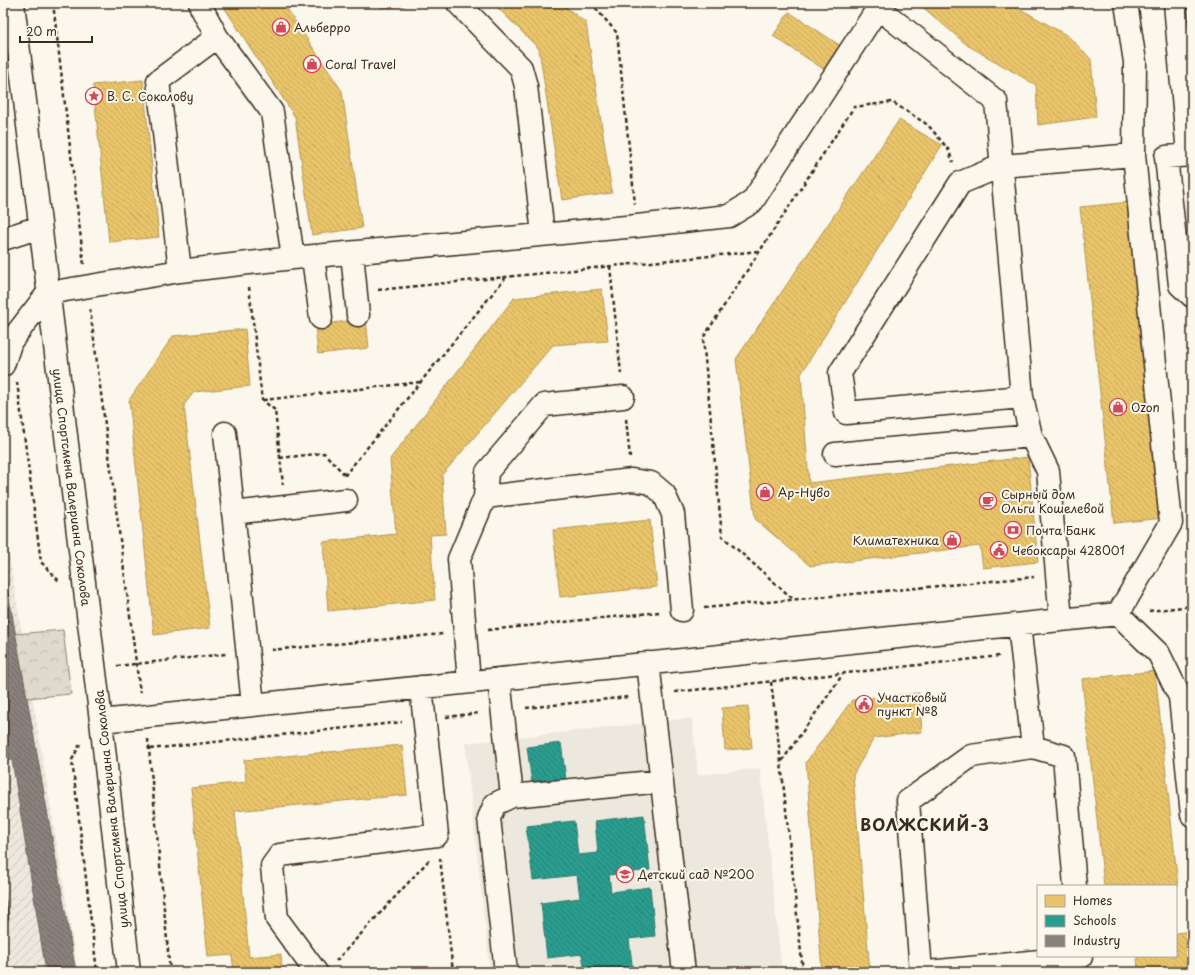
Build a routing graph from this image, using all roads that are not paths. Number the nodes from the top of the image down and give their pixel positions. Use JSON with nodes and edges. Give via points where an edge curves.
{"nodes":[{"id":1,"x":13,"y":3,"type":"edge"},
{"id":2,"x":200,"y":3,"type":"edge"},
{"id":3,"x":458,"y":3,"type":"edge"},
{"id":4,"x":1126,"y":3,"type":"edge"},
{"id":5,"x":1175,"y":3,"type":"edge"},
{"id":6,"x":876,"y":5,"type":"edge"},
{"id":7,"x":217,"y":37,"type":"junction"},
{"id":8,"x":1134,"y":155,"type":"junction"},
{"id":9,"x":1190,"y":155,"type":"edge"},
{"id":10,"x":1001,"y":166,"type":"junction"},
{"id":11,"x":40,"y":227,"type":"junction"},
{"id":12,"x":543,"y":234,"type":"junction"},
{"id":13,"x":3,"y":239,"type":"edge"},
{"id":14,"x":352,"y":252,"type":"junction"},
{"id":15,"x":303,"y":257,"type":"junction"},
{"id":16,"x":180,"y":271,"type":"junction"},
{"id":17,"x":48,"y":293,"type":"junction"},
{"id":18,"x":1192,"y":296,"type":"edge"},
{"id":19,"x":358,"y":315,"type":"dead end"},
{"id":20,"x":321,"y":318,"type":"dead end"},
{"id":21,"x":10,"y":373,"type":"edge"},
{"id":22,"x":623,"y":397,"type":"dead end"},
{"id":23,"x":1022,"y":397,"type":"junction"},
{"id":24,"x":225,"y":433,"type":"dead end"},
{"id":25,"x":1031,"y":436,"type":"junction"},
{"id":26,"x":835,"y":454,"type":"dead end"},
{"id":27,"x":485,"y":497,"type":"junction"},
{"id":28,"x":346,"y":500,"type":"road end"},
{"id":29,"x":233,"y":513,"type":"junction"},
{"id":30,"x":682,"y":610,"type":"road end"},
{"id":31,"x":1118,"y":614,"type":"junction"},
{"id":32,"x":1062,"y":620,"type":"junction"},
{"id":33,"x":1019,"y":625,"type":"junction"},
{"id":34,"x":648,"y":663,"type":"junction"},
{"id":35,"x":499,"y":679,"type":"junction"},
{"id":36,"x":469,"y":682,"type":"junction"},
{"id":37,"x":421,"y":687,"type":"junction"},
{"id":38,"x":253,"y":705,"type":"junction"},
{"id":39,"x":101,"y":721,"type":"junction"},
{"id":40,"x":1033,"y":747,"type":"junction"},
{"id":41,"x":662,"y":781,"type":"junction"},
{"id":42,"x":512,"y":796,"type":"junction"},
{"id":43,"x":1192,"y":814,"type":"edge"},
{"id":44,"x":1075,"y":885,"type":"edge"},
{"id":45,"x":1081,"y":957,"type":"edge"},
{"id":46,"x":324,"y":969,"type":"edge"},
{"id":47,"x":129,"y":972,"type":"edge"},
{"id":48,"x":506,"y":972,"type":"edge"},
{"id":49,"x":684,"y":972,"type":"edge"},
{"id":50,"x":921,"y":972,"type":"edge"},
{"id":51,"x":928,"y":972,"type":"edge"}],
"edges":[{"from":1,"to":11,"type":"street","name":"улица Спортсмена Валериана Соколова"},
{"from":2,"to":7,"type":"street"},
{"from":3,"to":12,"type":"street","via":[[521,68],[526,86]]},
{"from":4,"to":8,"type":"street","via":[[1135,62]]},
{"from":5,"to":9,"type":"street"},
{"from":6,"to":10,"type":"street","via":[[996,101]]},
{"from":6,"to":12,"type":"street","via":[[752,202],[729,216]]},
{"from":7,"to":15,"type":"street","via":[[272,112]]},
{"from":7,"to":16,"type":"street","via":[[158,81]]},
{"from":8,"to":10,"type":"street"},
{"from":8,"to":31,"type":"street","via":[[1171,524]]},
{"from":9,"to":18,"type":"street","via":[[1166,157],[1180,285]]},
{"from":10,"to":23,"type":"street"},
{"from":10,"to":23,"type":"street","via":[[960,183],[840,373],[846,414]]},
{"from":11,"to":13,"type":"street"},
{"from":11,"to":17,"type":"street","name":"улица Спортсмена Валериана Соколова"},
{"from":12,"to":14,"type":"street"},
{"from":14,"to":15,"type":"street"},
{"from":14,"to":19,"type":"street"},
{"from":15,"to":16,"type":"street"},
{"from":15,"to":20,"type":"street"},
{"from":16,"to":17,"type":"street"},
{"from":17,"to":21,"type":"street","via":[[11,340]]},
{"from":17,"to":39,"type":"street","name":"улица Спортсмена Валериана Соколова"},
{"from":22,"to":27,"type":"street","via":[[544,405],[487,472]]},
{"from":23,"to":25,"type":"street"},
{"from":24,"to":29,"type":"street"},
{"from":25,"to":26,"type":"street"},
{"from":25,"to":32,"type":"street","via":[[1048,471]]},
{"from":27,"to":30,"type":"street","via":[[632,480],[651,483],[664,494],[673,514]]},
{"from":27,"to":36,"type":"street","via":[[459,559]]},
{"from":28,"to":29,"type":"street"},
{"from":29,"to":38,"type":"street"},
{"from":31,"to":32,"type":"street"},
{"from":31,"to":43,"type":"street","via":[[1159,654],[1180,697]]},
{"from":32,"to":33,"type":"street"},
{"from":33,"to":34,"type":"street"},
{"from":33,"to":40,"type":"street"},
{"from":34,"to":35,"type":"street"},
{"from":34,"to":41,"type":"street"},
{"from":35,"to":36,"type":"street"},
{"from":35,"to":42,"type":"street"},
{"from":36,"to":37,"type":"street"},
{"from":37,"to":38,"type":"street"},
{"from":37,"to":46,"type":"street","via":[[438,843],[280,855],[272,866],[277,920]]},
{"from":38,"to":39,"type":"street"},
{"from":39,"to":47,"type":"street","name":"улица Спортсмена Валериана Соколова"},
{"from":40,"to":44,"type":"street","via":[[1064,756]]},
{"from":40,"to":50,"type":"street","via":[[971,756],[908,801]]},
{"from":41,"to":42,"type":"street"},
{"from":41,"to":49,"type":"street"},
{"from":42,"to":48,"type":"street","via":[[495,804],[489,818]]},
{"from":45,"to":51,"type":"street"}]}
